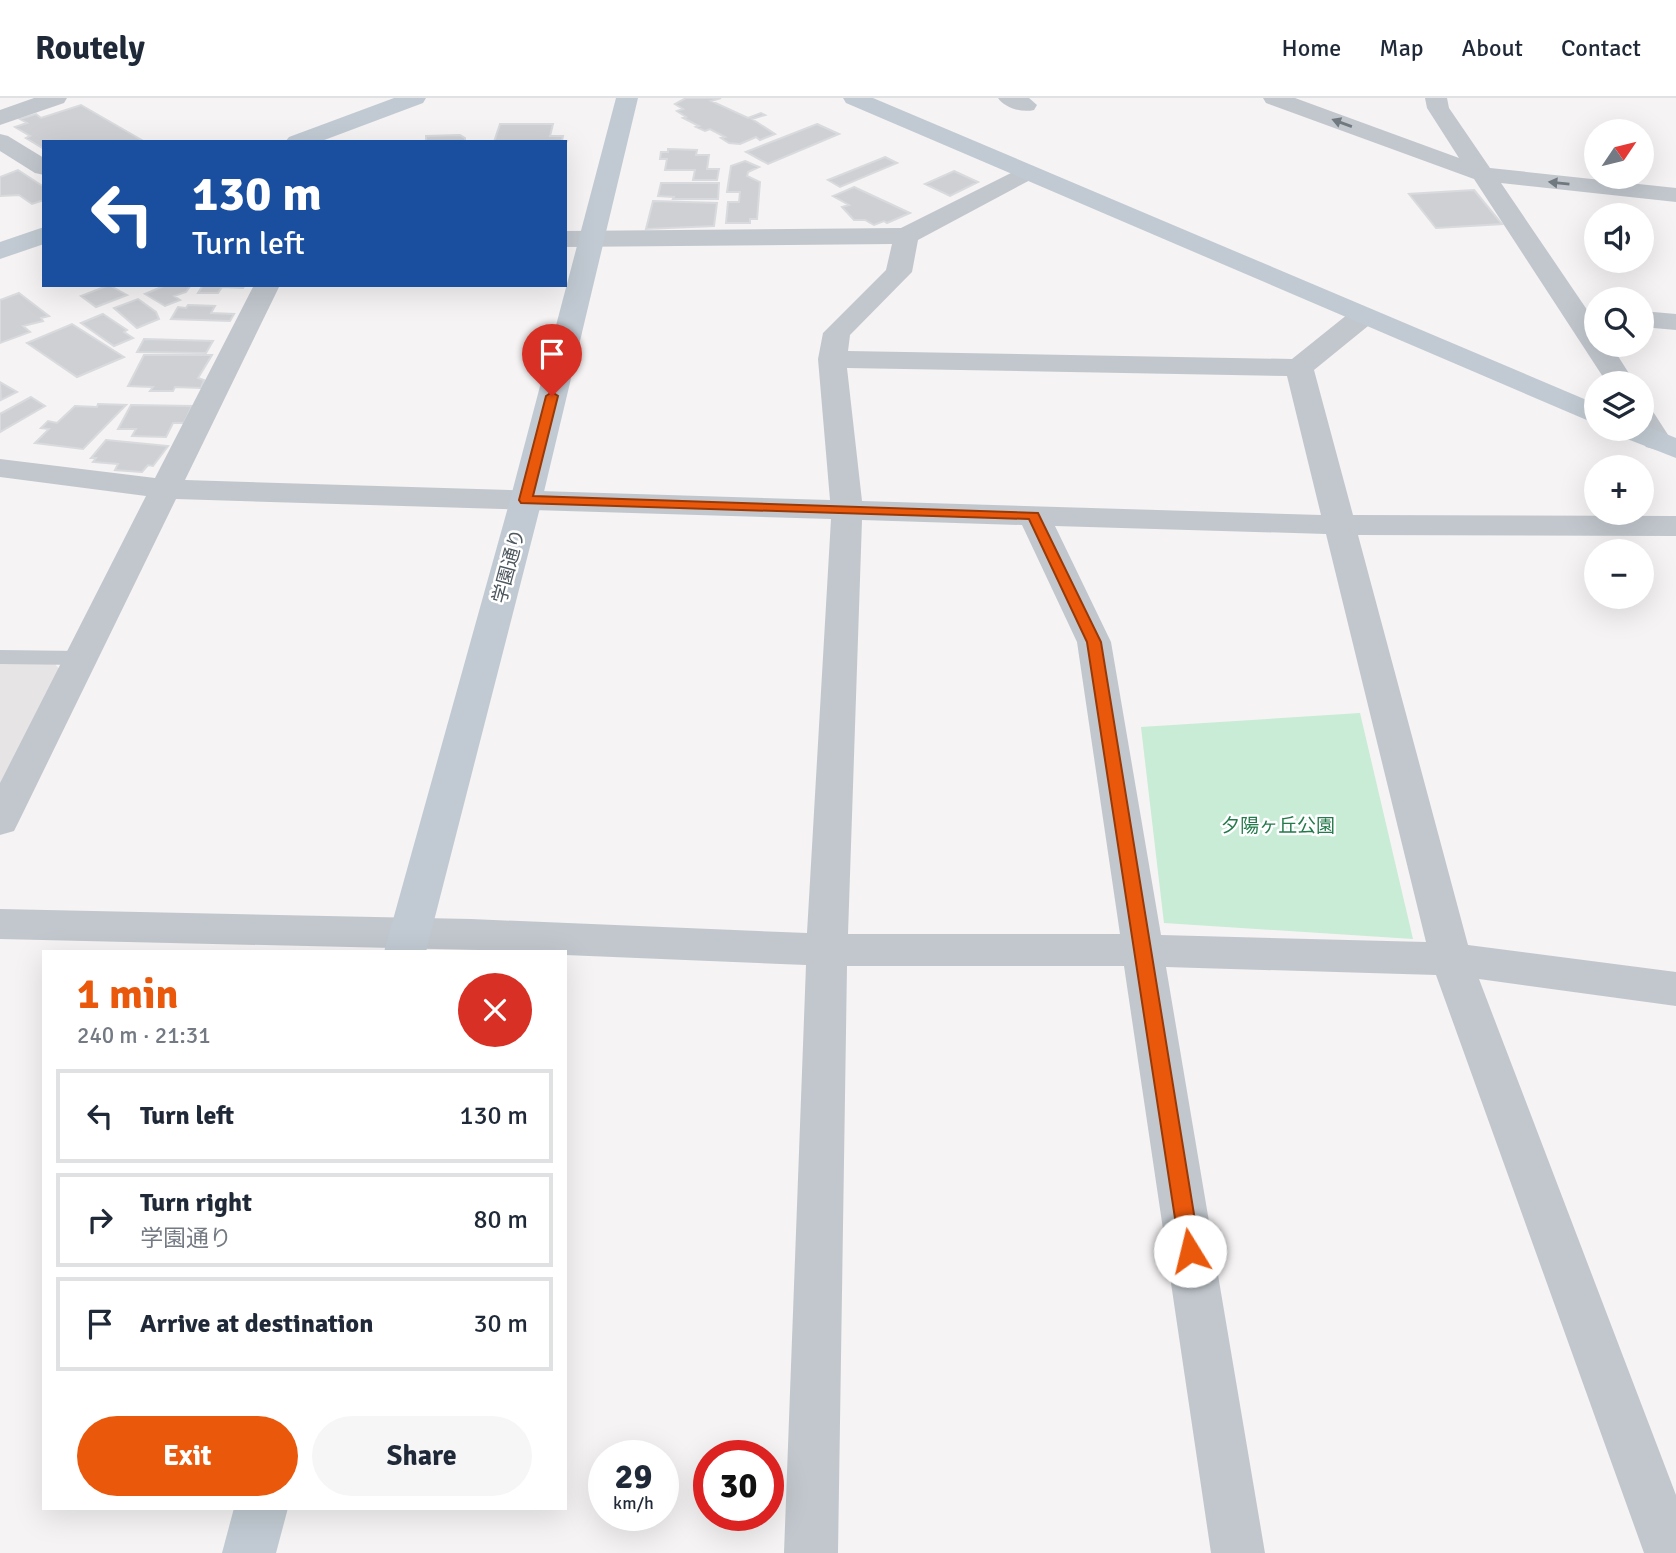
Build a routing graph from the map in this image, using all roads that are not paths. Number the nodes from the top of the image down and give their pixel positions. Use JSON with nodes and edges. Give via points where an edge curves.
{"nodes":[{"id":1,"x":56,"y":98,"type":"edge"},
{"id":2,"x":415,"y":98,"type":"edge"},
{"id":3,"x":626,"y":98,"type":"edge"},
{"id":4,"x":854,"y":98,"type":"edge"},
{"id":5,"x":1274,"y":98,"type":"edge"},
{"id":6,"x":1436,"y":98,"type":"edge"},
{"id":7,"x":0,"y":118,"type":"edge"},
{"id":8,"x":302,"y":140,"type":"edge"},
{"id":9,"x":0,"y":141,"type":"edge"},
{"id":10,"x":42,"y":167,"type":"edge"},
{"id":11,"x":1025,"y":173,"type":"junction"},
{"id":12,"x":1481,"y":174,"type":"junction"},
{"id":13,"x":1676,"y":195,"type":"edge"},
{"id":14,"x":42,"y":236,"type":"edge"},
{"id":15,"x":906,"y":236,"type":"junction"},
{"id":16,"x":578,"y":239,"type":"edge"},
{"id":17,"x":0,"y":251,"type":"edge"},
{"id":18,"x":266,"y":287,"type":"edge"},
{"id":19,"x":1584,"y":310,"type":"edge"},
{"id":20,"x":1363,"y":316,"type":"junction"},
{"id":21,"x":1654,"y":320,"type":"edge"},
{"id":22,"x":1676,"y":322,"type":"edge"},
{"id":23,"x":832,"y":359,"type":"junction"},
{"id":24,"x":1298,"y":368,"type":"junction"},
{"id":25,"x":1584,"y":410,"type":"edge"},
{"id":26,"x":0,"y":468,"type":"edge"},
{"id":27,"x":165,"y":489,"type":"junction"},
{"id":28,"x":526,"y":500,"type":"junction"},
{"id":29,"x":847,"y":510,"type":"junction"},
{"id":30,"x":1034,"y":516,"type":"junction"},
{"id":31,"x":1337,"y":525,"type":"junction"},
{"id":32,"x":1676,"y":526,"type":"edge"},
{"id":33,"x":0,"y":657,"type":"edge"},
{"id":34,"x":81,"y":658,"type":"junction"},
{"id":35,"x":1,"y":817,"type":"edge"},
{"id":36,"x":0,"y":924,"type":"edge"},
{"id":37,"x":407,"y":943,"type":"edge"},
{"id":38,"x":827,"y":950,"type":"junction"},
{"id":39,"x":1143,"y":950,"type":"junction"},
{"id":40,"x":1451,"y":959,"type":"junction"},
{"id":41,"x":1676,"y":989,"type":"edge"},
{"id":42,"x":260,"y":1510,"type":"edge"},
{"id":43,"x":249,"y":1553,"type":"edge"},
{"id":44,"x":811,"y":1553,"type":"edge"},
{"id":45,"x":1238,"y":1553,"type":"edge"},
{"id":46,"x":1671,"y":1553,"type":"edge"}],
"edges":[{"from":1,"to":7,"type":"street"},
{"from":2,"to":8,"type":"street"},
{"from":3,"to":16,"type":"street","name":"学園通り"},
{"from":4,"to":11,"type":"street"},
{"from":12,"to":5,"type":"street","one_way":true},
{"from":6,"to":12,"type":"street"},
{"from":9,"to":10,"type":"street"},
{"from":11,"to":15,"type":"street"},
{"from":11,"to":20,"type":"street"},
{"from":13,"to":12,"type":"street","one_way":true},
{"from":12,"to":19,"type":"street"},
{"from":14,"to":17,"type":"street"},
{"from":15,"to":16,"type":"street"},
{"from":15,"to":23,"type":"street","via":[[899,272],[837,333]]},
{"from":16,"to":28,"type":"street","name":"学園通り"},
{"from":18,"to":27,"type":"street"},
{"from":20,"to":24,"type":"street"},
{"from":20,"to":25,"type":"street"},
{"from":21,"to":22,"type":"street"},
{"from":23,"to":24,"type":"street"},
{"from":23,"to":29,"type":"street"},
{"from":24,"to":31,"type":"street"},
{"from":26,"to":27,"type":"street"},
{"from":27,"to":28,"type":"street"},
{"from":27,"to":34,"type":"street"},
{"from":28,"to":29,"type":"street"},
{"from":28,"to":37,"type":"street","name":"学園通り"},
{"from":29,"to":30,"type":"street"},
{"from":29,"to":38,"type":"street"},
{"from":30,"to":31,"type":"street"},
{"from":30,"to":39,"type":"street","via":[[1094,642]]},
{"from":31,"to":32,"type":"street"},
{"from":31,"to":40,"type":"street"},
{"from":33,"to":34,"type":"lane"},
{"from":34,"to":35,"type":"street"},
{"from":36,"to":37,"type":"street"},
{"from":37,"to":38,"type":"street"},
{"from":38,"to":39,"type":"street"},
{"from":38,"to":44,"type":"street"},
{"from":39,"to":40,"type":"street"},
{"from":39,"to":45,"type":"street"},
{"from":40,"to":41,"type":"street"},
{"from":40,"to":46,"type":"street"},
{"from":42,"to":43,"type":"street"}]}
